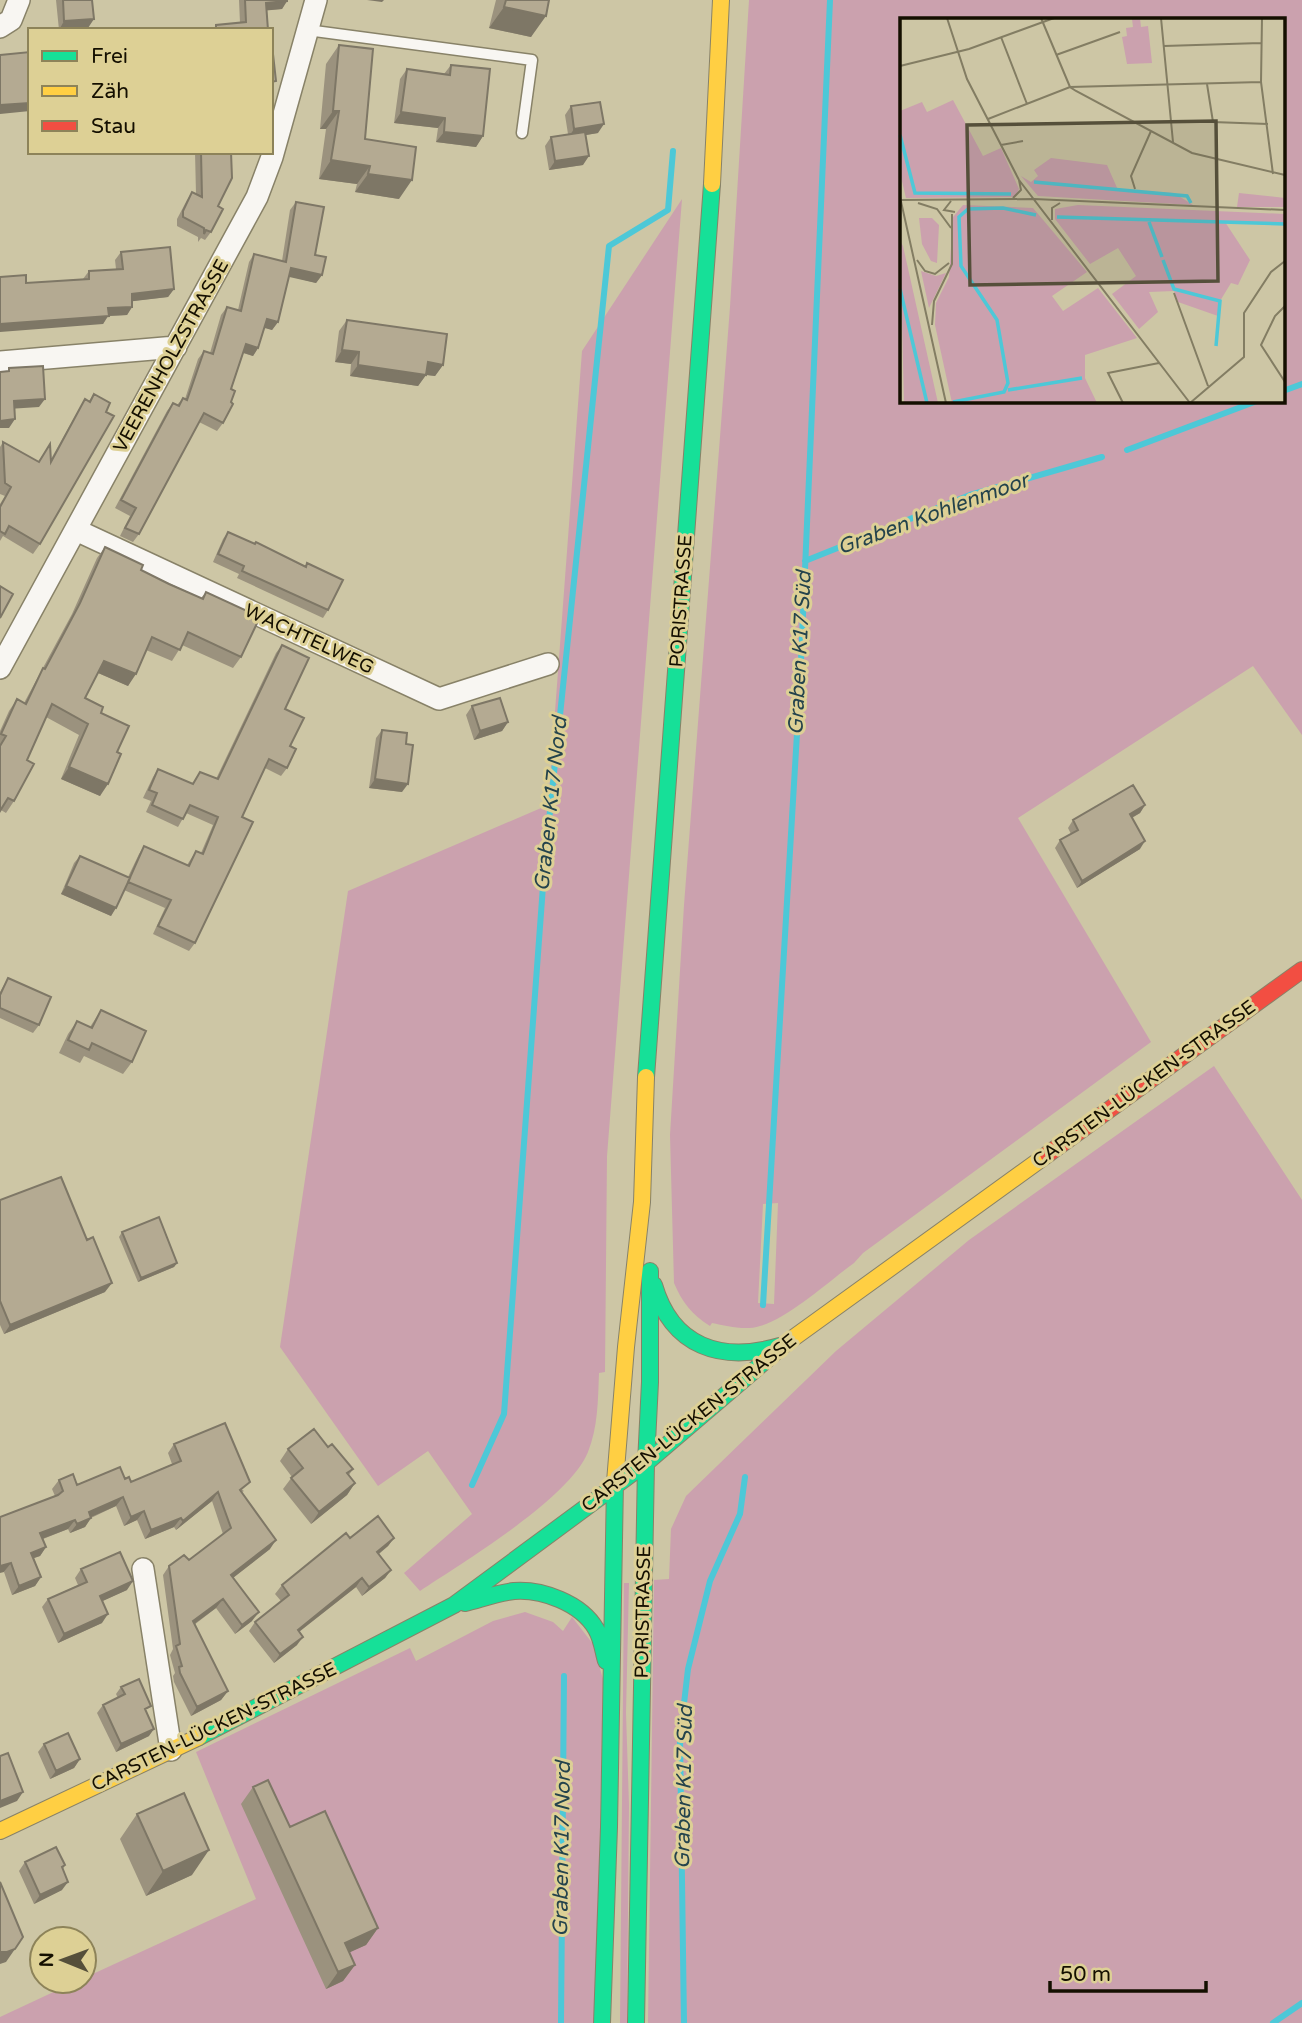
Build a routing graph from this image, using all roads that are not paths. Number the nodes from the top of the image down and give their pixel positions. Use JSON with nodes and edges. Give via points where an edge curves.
{"nodes":[{"id":1,"x":19,"y":0,"type":"edge"},
{"id":2,"x":316,"y":0,"type":"edge"},
{"id":3,"x":721,"y":0,"type":"edge"},
{"id":4,"x":0,"y":27,"type":"edge"},
{"id":5,"x":307,"y":30,"type":"junction"},
{"id":6,"x":522,"y":133,"type":"dead end"},
{"id":7,"x":273,"y":153,"type":"edge"},
{"id":8,"x":273,"y":154,"type":"edge"},
{"id":9,"x":176,"y":348,"type":"junction"},
{"id":10,"x":0,"y":362,"type":"edge"},
{"id":11,"x":76,"y":530,"type":"junction"},
{"id":12,"x":548,"y":664,"type":"dead end"},
{"id":13,"x":0,"y":668,"type":"edge"},
{"id":14,"x":1302,"y":970,"type":"edge"},
{"id":15,"x":642,"y":1202,"type":"junction"},
{"id":16,"x":651,"y":1275,"type":"junction"},
{"id":17,"x":785,"y":1344,"type":"junction"},
{"id":18,"x":646,"y":1462,"type":"junction"},
{"id":19,"x":615,"y":1484,"type":"junction"},
{"id":20,"x":143,"y":1569,"type":"dead end"},
{"id":21,"x":454,"y":1605,"type":"junction"},
{"id":22,"x":611,"y":1681,"type":"junction"},
{"id":23,"x":171,"y":1750,"type":"junction"},
{"id":24,"x":0,"y":1831,"type":"edge"},
{"id":25,"x":604,"y":2023,"type":"edge"},
{"id":26,"x":636,"y":2023,"type":"edge"}],
"edges":[{"from":1,"to":4,"type":"street","via":[[11,20]]},
{"from":2,"to":5,"type":"street","name":"VEERENHOLZSTRASSE"},
{"from":3,"to":15,"type":"main road","name":"PORISTRASSE","via":[[714,152],[646,1083]]},
{"from":5,"to":6,"type":"lane","via":[[532,60]]},
{"from":5,"to":7,"type":"street","name":"VEERENHOLZSTRASSE"},
{"from":8,"to":9,"type":"street","name":"VEERENHOLZSTRASSE","via":[[257,197]]},
{"from":9,"to":10,"type":"street"},
{"from":9,"to":11,"type":"street","name":"VEERENHOLZSTRASSE"},
{"from":11,"to":12,"type":"street","name":"WACHTELWEG","via":[[439,699]]},
{"from":11,"to":13,"type":"street","name":"VEERENHOLZSTRASSE"},
{"from":14,"to":17,"type":"main road","name":"CARSTEN-LÜCKEN-STRASSE"},
{"from":15,"to":16,"type":"main road","name":"PORISTRASSE"},
{"from":15,"to":19,"type":"main road","name":"PORISTRASSE"},
{"from":16,"to":17,"type":"main road","via":[[662,1311],[692,1340],[729,1353],[755,1353]]},
{"from":16,"to":18,"type":"main road","name":"PORISTRASSE"},
{"from":17,"to":18,"type":"main road","name":"CARSTEN-LÜCKEN-STRASSE"},
{"from":18,"to":19,"type":"main road","name":"CARSTEN-LÜCKEN-STRASSE"},
{"from":18,"to":26,"type":"main road","name":"PORISTRASSE"},
{"from":19,"to":21,"type":"main road","name":"CARSTEN-LÜCKEN-STRASSE"},
{"from":19,"to":22,"type":"main road","name":"PORISTRASSE"},
{"from":20,"to":23,"type":"street"},
{"from":21,"to":22,"type":"main road","via":[[518,1591],[541,1594],[569,1606],[596,1629]]},
{"from":21,"to":23,"type":"main road","name":"CARSTEN-LÜCKEN-STRASSE"},
{"from":22,"to":25,"type":"main road","name":"PORISTRASSE"},
{"from":23,"to":24,"type":"main road","name":"CARSTEN-LÜCKEN-STRASSE"}]}
